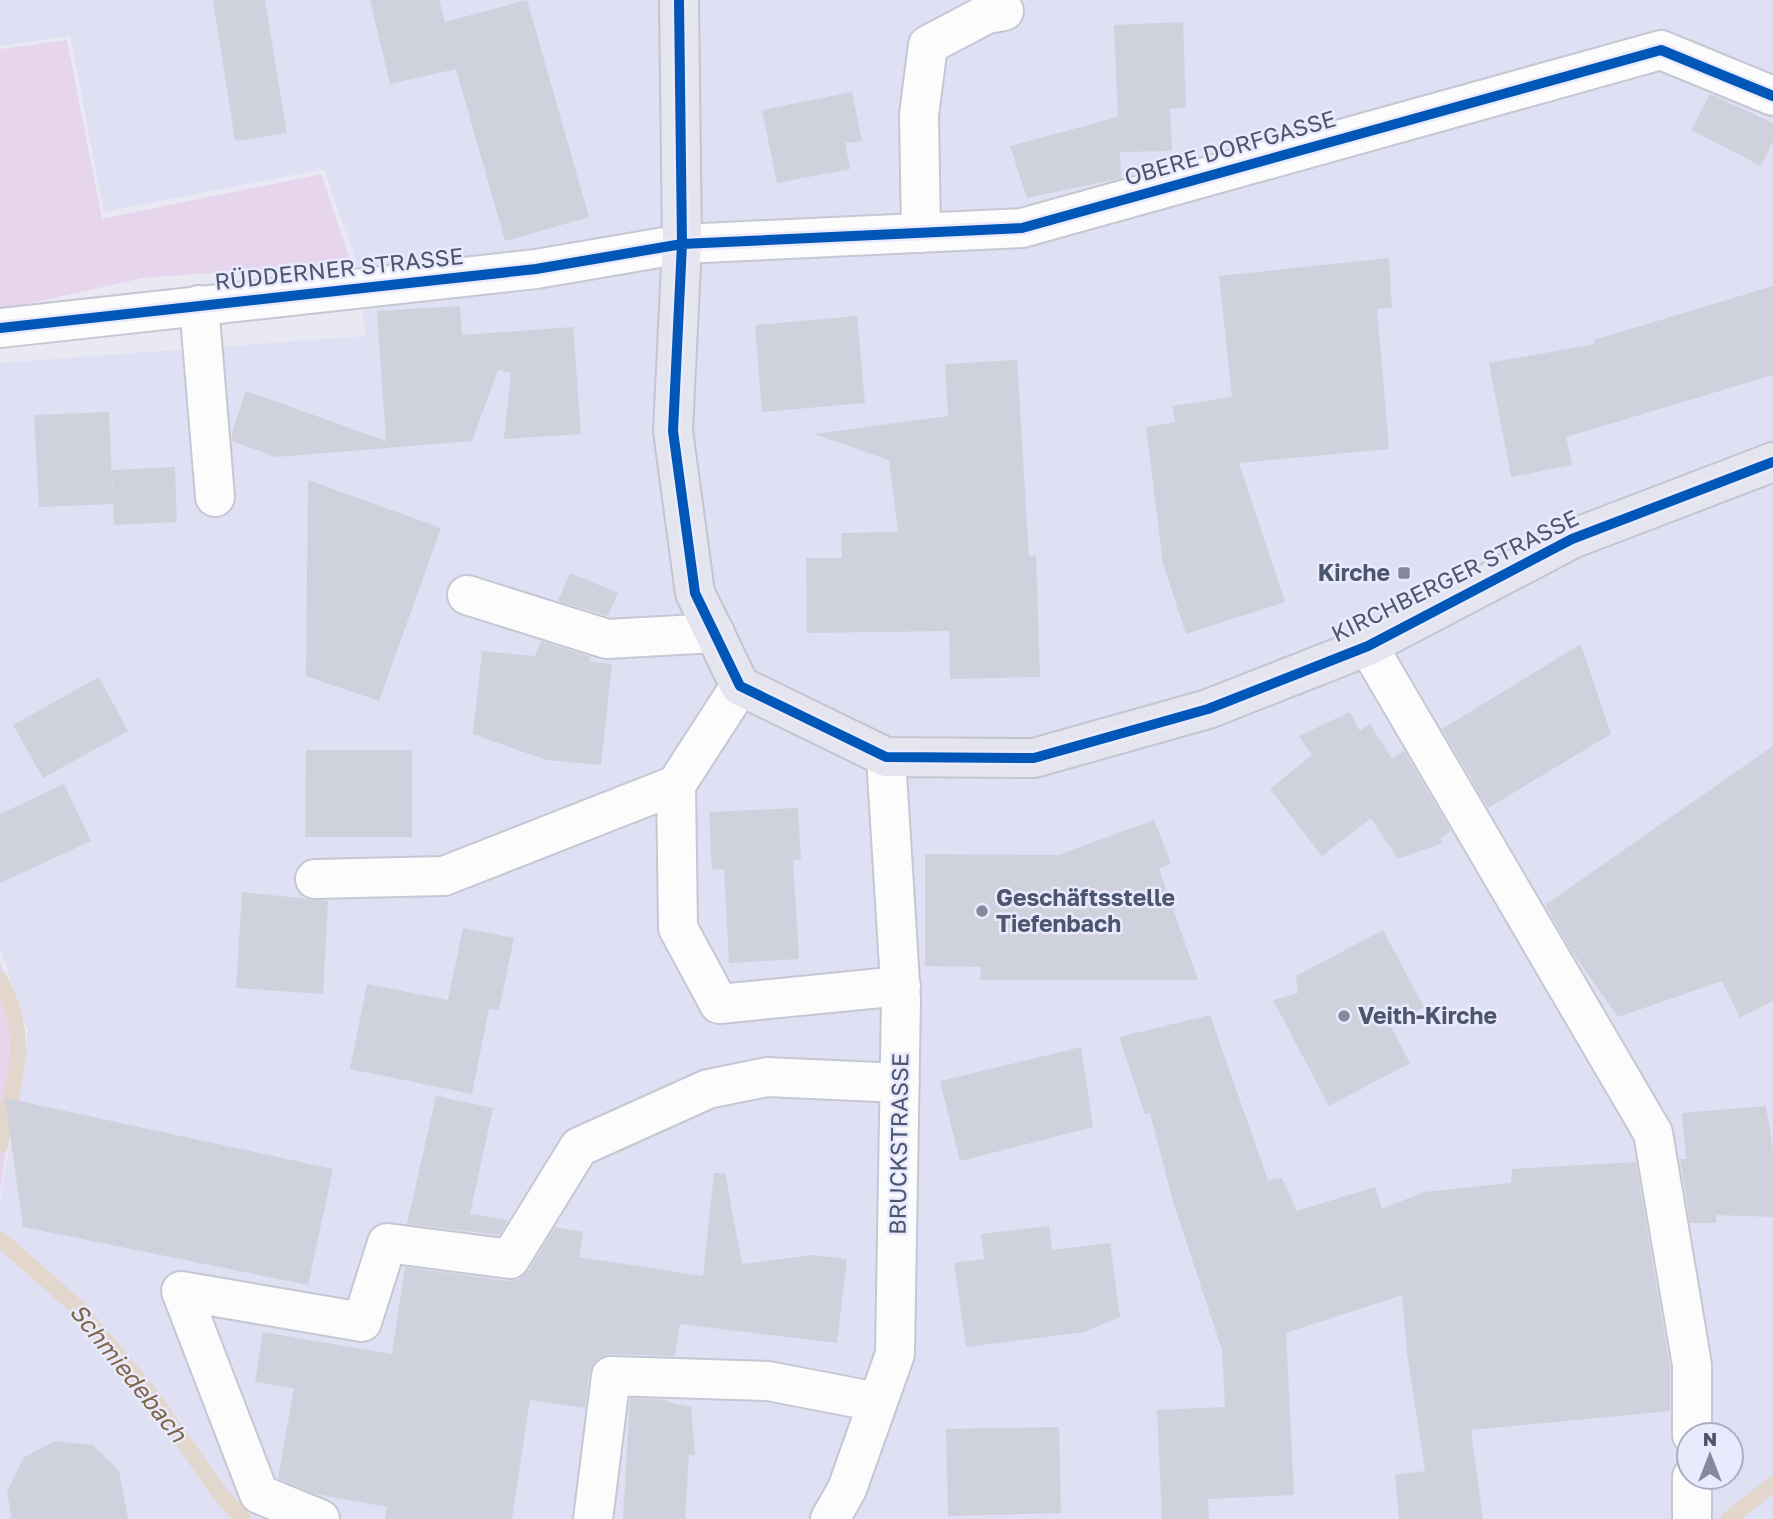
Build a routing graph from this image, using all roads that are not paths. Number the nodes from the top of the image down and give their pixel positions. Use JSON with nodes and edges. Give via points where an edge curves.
{"nodes":[{"id":1,"x":679,"y":0,"type":"edge"},
{"id":2,"x":1004,"y":11,"type":"dead end"},
{"id":3,"x":1773,"y":96,"type":"edge"},
{"id":4,"x":921,"y":233,"type":"junction"},
{"id":5,"x":682,"y":244,"type":"junction"},
{"id":6,"x":199,"y":305,"type":"junction"},
{"id":7,"x":0,"y":328,"type":"edge"},
{"id":8,"x":1773,"y":462,"type":"edge"},
{"id":9,"x":215,"y":496,"type":"dead end"},
{"id":10,"x":467,"y":595,"type":"dead end"},
{"id":11,"x":715,"y":633,"type":"junction"},
{"id":12,"x":1368,"y":646,"type":"junction"},
{"id":13,"x":740,"y":687,"type":"junction"},
{"id":14,"x":886,"y":757,"type":"junction"},
{"id":15,"x":676,"y":785,"type":"junction"},
{"id":16,"x":315,"y":879,"type":"dead end"},
{"id":17,"x":901,"y":986,"type":"junction"},
{"id":18,"x":900,"y":1083,"type":"junction"},
{"id":19,"x":877,"y":1402,"type":"junction"},
{"id":20,"x":1692,"y":1421,"type":"edge"},
{"id":21,"x":1692,"y":1491,"type":"edge"},
{"id":22,"x":320,"y":1519,"type":"edge"},
{"id":23,"x":593,"y":1519,"type":"edge"},
{"id":24,"x":830,"y":1519,"type":"edge"},
{"id":25,"x":1692,"y":1519,"type":"edge"}],
"edges":[{"from":1,"to":5,"type":"main road"},
{"from":2,"to":4,"type":"street","via":[[988,14],[928,45],[919,115]]},
{"from":3,"to":4,"type":"street","name":"OBERE DORFGASSE","via":[[1661,50],[1022,228]]},
{"from":4,"to":5,"type":"street","name":"OBERE DORFGASSE"},
{"from":5,"to":6,"type":"street","name":"RÜDDERNER STRASSE","via":[[536,269]]},
{"from":5,"to":11,"type":"main road","via":[[673,431],[695,593]]},
{"from":6,"to":7,"type":"street","name":"RÜDDERNER STRASSE"},
{"from":6,"to":9,"type":"street"},
{"from":8,"to":12,"type":"main road","name":"KIRCHBERGER STRASSE","via":[[1572,539]]},
{"from":10,"to":11,"type":"street","via":[[607,639]]},
{"from":11,"to":13,"type":"main road"},
{"from":12,"to":14,"type":"main road","name":"KIRCHBERGER STRASSE","via":[[1208,709],[1034,758]]},
{"from":12,"to":20,"type":"street","via":[[1653,1133],[1692,1365]]},
{"from":13,"to":14,"type":"main road","name":"KIRCHBERGER STRASSE"},
{"from":13,"to":15,"type":"street"},
{"from":14,"to":17,"type":"street","name":"BRUCKSTRASSE"},
{"from":15,"to":16,"type":"street","via":[[444,876]]},
{"from":15,"to":17,"type":"street","via":[[678,928],[719,1004]]},
{"from":17,"to":18,"type":"street","name":"BRUCKSTRASSE"},
{"from":18,"to":19,"type":"street","name":"BRUCKSTRASSE","via":[[895,1354]]},
{"from":18,"to":22,"type":"street","via":[[767,1077],[708,1089],[579,1147],[510,1259],[387,1243],[362,1322],[181,1291],[259,1494]]},
{"from":19,"to":23,"type":"street","via":[[768,1381],[611,1377]]},
{"from":19,"to":24,"type":"street","name":"BRUCKSTRASSE","via":[[847,1489]]},
{"from":21,"to":25,"type":"street"}]}
